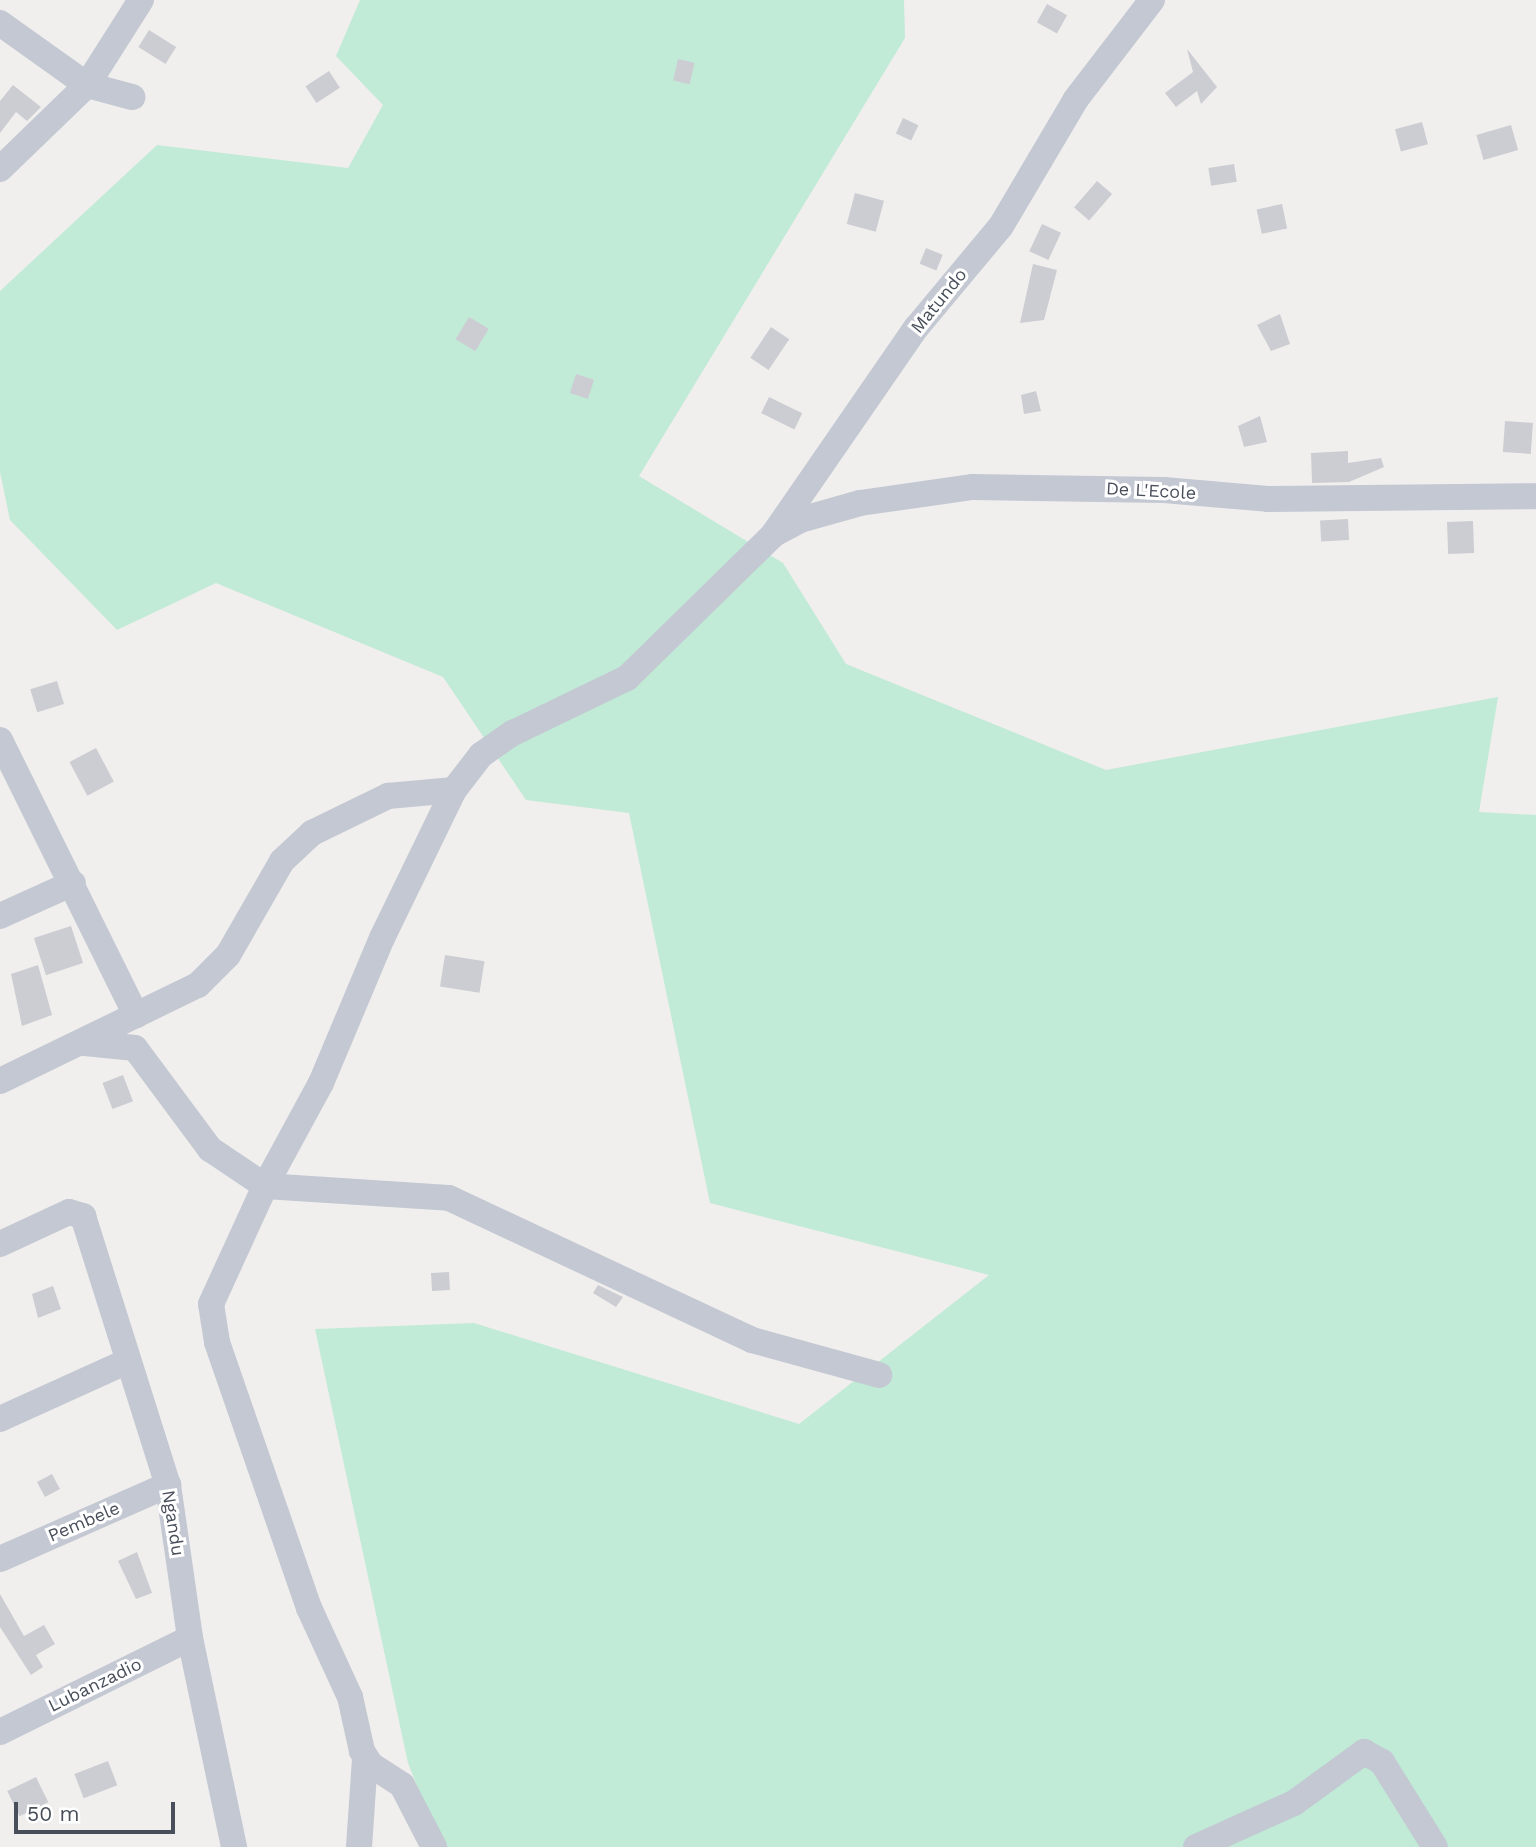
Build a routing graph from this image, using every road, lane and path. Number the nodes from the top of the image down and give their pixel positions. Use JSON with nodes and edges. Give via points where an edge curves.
{"nodes":[{"id":1,"x":141,"y":0,"type":"edge"},
{"id":2,"x":1152,"y":0,"type":"edge"},
{"id":3,"x":0,"y":23,"type":"edge"},
{"id":4,"x":87,"y":85,"type":"junction"},
{"id":5,"x":132,"y":97,"type":"dead end"},
{"id":6,"x":0,"y":169,"type":"edge"},
{"id":7,"x":1536,"y":496,"type":"edge"},
{"id":8,"x":773,"y":535,"type":"junction"},
{"id":9,"x":0,"y":740,"type":"edge"},
{"id":10,"x":454,"y":790,"type":"junction"},
{"id":11,"x":73,"y":883,"type":"junction"},
{"id":12,"x":0,"y":916,"type":"edge"},
{"id":13,"x":136,"y":1016,"type":"junction"},
{"id":14,"x":85,"y":1043,"type":"junction"},
{"id":15,"x":0,"y":1081,"type":"edge"},
{"id":16,"x":265,"y":1186,"type":"junction"},
{"id":17,"x":0,"y":1244,"type":"edge"},
{"id":18,"x":128,"y":1361,"type":"junction"},
{"id":19,"x":878,"y":1375,"type":"dead end"},
{"id":20,"x":0,"y":1419,"type":"edge"},
{"id":21,"x":168,"y":1485,"type":"junction"},
{"id":22,"x":0,"y":1559,"type":"edge"},
{"id":23,"x":190,"y":1638,"type":"junction"},
{"id":24,"x":0,"y":1732,"type":"edge"},
{"id":25,"x":365,"y":1759,"type":"junction"},
{"id":26,"x":228,"y":1845,"type":"edge"},
{"id":27,"x":359,"y":1847,"type":"edge"},
{"id":28,"x":434,"y":1847,"type":"edge"},
{"id":29,"x":1196,"y":1847,"type":"edge"},
{"id":30,"x":1435,"y":1847,"type":"edge"}],
"edges":[{"from":1,"to":4,"type":"street"},
{"from":2,"to":8,"type":"street","name":"Matundo","via":[[1076,99],[1001,226],[916,328]]},
{"from":3,"to":4,"type":"street"},
{"from":4,"to":5,"type":"street"},
{"from":4,"to":6,"type":"street"},
{"from":7,"to":8,"type":"street","name":"De L'Ecole","via":[[1268,499],[1164,490],[973,486],[860,503],[800,520]]},
{"from":8,"to":10,"type":"street","name":"Matundo","via":[[613,689],[513,733],[481,755]]},
{"from":9,"to":11,"type":"street"},
{"from":10,"to":13,"type":"street","via":[[388,796],[312,833],[282,861],[214,973],[172,1002]]},
{"from":10,"to":16,"type":"street","name":"Matundo","via":[[321,1083]]},
{"from":11,"to":12,"type":"street"},
{"from":11,"to":13,"type":"street"},
{"from":13,"to":14,"type":"street"},
{"from":14,"to":15,"type":"street"},
{"from":14,"to":16,"type":"street","via":[[135,1048],[210,1149]]},
{"from":16,"to":19,"type":"street","via":[[449,1198],[752,1340]]},
{"from":16,"to":25,"type":"street","name":"Matundo","via":[[211,1304],[212,1322],[309,1608],[350,1697]]},
{"from":17,"to":18,"type":"street","name":"Ngandu","via":[[75,1210],[83,1216]]},
{"from":18,"to":20,"type":"street"},
{"from":18,"to":21,"type":"street","name":"Ngandu"},
{"from":21,"to":22,"type":"street","name":"Pembele"},
{"from":21,"to":23,"type":"street","name":"Ngandu"},
{"from":23,"to":24,"type":"street","name":"Lubanzadio"},
{"from":23,"to":26,"type":"street","name":"Ngandu"},
{"from":25,"to":27,"type":"street","name":"Matundo"},
{"from":25,"to":28,"type":"street","via":[[402,1785]]},
{"from":29,"to":30,"type":"street","via":[[1294,1803],[1364,1752],[1382,1762]]}]}
